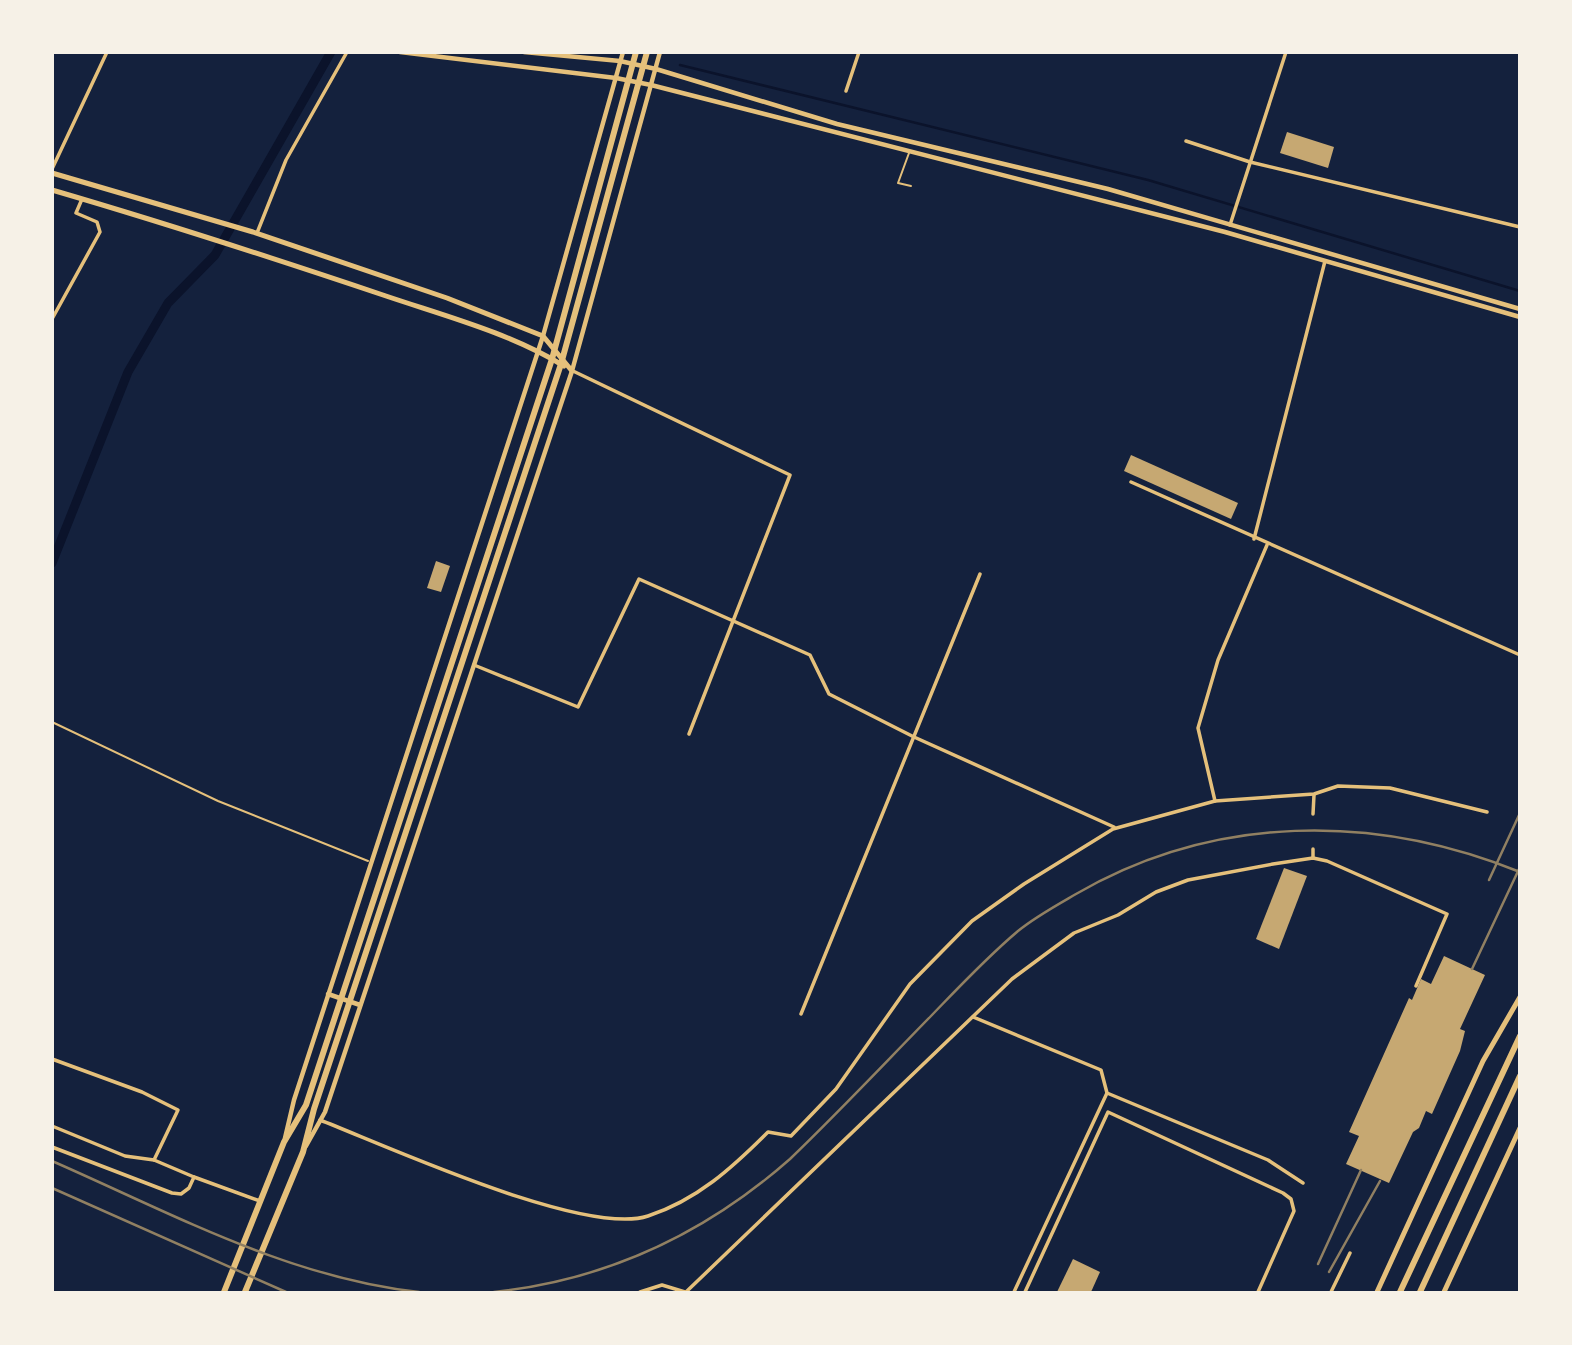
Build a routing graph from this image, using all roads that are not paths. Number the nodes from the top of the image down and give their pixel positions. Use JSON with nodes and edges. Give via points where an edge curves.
{"nodes":[{"id":1,"x":107,"y":52,"type":"edge"},
{"id":2,"x":347,"y":52,"type":"edge"},
{"id":3,"x":400,"y":52,"type":"edge"},
{"id":4,"x":524,"y":52,"type":"edge"},
{"id":5,"x":623,"y":52,"type":"edge"},
{"id":6,"x":636,"y":52,"type":"edge"},
{"id":7,"x":647,"y":52,"type":"edge"},
{"id":8,"x":660,"y":52,"type":"edge"},
{"id":9,"x":859,"y":52,"type":"edge"},
{"id":10,"x":1286,"y":52,"type":"edge"},
{"id":11,"x":620,"y":61,"type":"junction"},
{"id":12,"x":633,"y":64,"type":"junction"},
{"id":13,"x":643,"y":67,"type":"junction"},
{"id":14,"x":656,"y":69,"type":"junction"},
{"id":15,"x":616,"y":78,"type":"junction"},
{"id":16,"x":629,"y":80,"type":"junction"},
{"id":17,"x":639,"y":83,"type":"junction"},
{"id":18,"x":651,"y":85,"type":"junction"},
{"id":19,"x":846,"y":91,"type":"dead end"},
{"id":20,"x":909,"y":141,"type":"junction"},
{"id":21,"x":1186,"y":142,"type":"dead end"},
{"id":22,"x":910,"y":151,"type":"junction"},
{"id":23,"x":1250,"y":162,"type":"junction"},
{"id":24,"x":52,"y":171,"type":"edge"},
{"id":25,"x":911,"y":186,"type":"dead end"},
{"id":26,"x":52,"y":190,"type":"edge"},
{"id":27,"x":82,"y":199,"type":"junction"},
{"id":28,"x":1230,"y":223,"type":"junction"},
{"id":29,"x":1520,"y":227,"type":"edge"},
{"id":30,"x":255,"y":232,"type":"junction"},
{"id":31,"x":1325,"y":261,"type":"junction"},
{"id":32,"x":1520,"y":309,"type":"edge"},
{"id":33,"x":1520,"y":317,"type":"edge"},
{"id":34,"x":52,"y":319,"type":"edge"},
{"id":35,"x":543,"y":336,"type":"junction"},
{"id":36,"x":555,"y":348,"type":"junction"},
{"id":37,"x":538,"y":351,"type":"junction"},
{"id":38,"x":552,"y":359,"type":"junction"},
{"id":39,"x":562,"y":360,"type":"junction"},
{"id":40,"x":572,"y":371,"type":"junction"},
{"id":41,"x":1131,"y":482,"type":"dead end"},
{"id":42,"x":1254,"y":539,"type":"junction"},
{"id":43,"x":1267,"y":545,"type":"junction"},
{"id":44,"x":980,"y":575,"type":"dead end"},
{"id":45,"x":731,"y":620,"type":"junction"},
{"id":46,"x":1520,"y":655,"type":"edge"},
{"id":47,"x":474,"y":664,"type":"junction"},
{"id":48,"x":52,"y":722,"type":"edge"},
{"id":49,"x":688,"y":734,"type":"dead end"},
{"id":50,"x":914,"y":737,"type":"junction"},
{"id":51,"x":1314,"y":794,"type":"junction"},
{"id":52,"x":1215,"y":801,"type":"junction"},
{"id":53,"x":1488,"y":812,"type":"dead end"},
{"id":54,"x":1313,"y":814,"type":"dead end"},
{"id":55,"x":1116,"y":828,"type":"junction"},
{"id":56,"x":1313,"y":849,"type":"dead end"},
{"id":57,"x":1313,"y":858,"type":"junction"},
{"id":58,"x":372,"y":863,"type":"junction"},
{"id":59,"x":1416,"y":986,"type":"dead end"},
{"id":60,"x":328,"y":994,"type":"junction"},
{"id":61,"x":1520,"y":997,"type":"edge"},
{"id":62,"x":341,"y":999,"type":"junction"},
{"id":63,"x":350,"y":1002,"type":"junction"},
{"id":64,"x":360,"y":1005,"type":"junction"},
{"id":65,"x":802,"y":1014,"type":"dead end"},
{"id":66,"x":973,"y":1017,"type":"junction"},
{"id":67,"x":1520,"y":1036,"type":"edge"},
{"id":68,"x":52,"y":1059,"type":"edge"},
{"id":69,"x":1520,"y":1076,"type":"edge"},
{"id":70,"x":1107,"y":1093,"type":"junction"},
{"id":71,"x":320,"y":1120,"type":"junction"},
{"id":72,"x":52,"y":1126,"type":"edge"},
{"id":73,"x":1520,"y":1128,"type":"edge"},
{"id":74,"x":284,"y":1142,"type":"junction"},
{"id":75,"x":52,"y":1147,"type":"edge"},
{"id":76,"x":303,"y":1152,"type":"junction"},
{"id":77,"x":154,"y":1160,"type":"junction"},
{"id":78,"x":194,"y":1177,"type":"junction"},
{"id":79,"x":1303,"y":1183,"type":"dead end"},
{"id":80,"x":260,"y":1201,"type":"junction"},
{"id":81,"x":1350,"y":1253,"type":"dead end"},
{"id":82,"x":224,"y":1292,"type":"edge"},
{"id":83,"x":686,"y":1292,"type":"edge"},
{"id":84,"x":245,"y":1293,"type":"edge"},
{"id":85,"x":640,"y":1293,"type":"edge"},
{"id":86,"x":1014,"y":1293,"type":"edge"},
{"id":87,"x":1026,"y":1293,"type":"edge"},
{"id":88,"x":1258,"y":1293,"type":"edge"},
{"id":89,"x":1331,"y":1293,"type":"edge"},
{"id":90,"x":1377,"y":1293,"type":"edge"},
{"id":91,"x":1400,"y":1293,"type":"edge"},
{"id":92,"x":1420,"y":1293,"type":"edge"},
{"id":93,"x":1444,"y":1293,"type":"edge"}],
"edges":[{"from":1,"to":24,"type":"street"},
{"from":2,"to":30,"type":"street","via":[[286,160]]},
{"from":3,"to":15,"type":"street"},
{"from":4,"to":11,"type":"street"},
{"from":5,"to":11,"type":"street"},
{"from":6,"to":12,"type":"highway"},
{"from":7,"to":13,"type":"highway"},
{"from":8,"to":14,"type":"street"},
{"from":9,"to":19,"type":"street"},
{"from":10,"to":23,"type":"street"},
{"from":11,"to":12,"type":"street"},
{"from":11,"to":15,"type":"street"},
{"from":12,"to":13,"type":"street"},
{"from":12,"to":16,"type":"highway"},
{"from":13,"to":14,"type":"street"},
{"from":13,"to":17,"type":"highway"},
{"from":14,"to":18,"type":"street"},
{"from":14,"to":20,"type":"street"},
{"from":15,"to":16,"type":"street"},
{"from":15,"to":35,"type":"street"},
{"from":16,"to":17,"type":"street"},
{"from":16,"to":36,"type":"highway"},
{"from":17,"to":18,"type":"street"},
{"from":17,"to":39,"type":"highway"},
{"from":18,"to":22,"type":"street"},
{"from":18,"to":40,"type":"street"},
{"from":20,"to":22,"type":"lane"},
{"from":20,"to":28,"type":"street"},
{"from":21,"to":23,"type":"street"},
{"from":22,"to":25,"type":"lane","via":[[898,183]]},
{"from":22,"to":31,"type":"street"},
{"from":23,"to":28,"type":"street"},
{"from":23,"to":29,"type":"street"},
{"from":24,"to":30,"type":"main road"},
{"from":26,"to":27,"type":"main road"},
{"from":27,"to":34,"type":"street","via":[[76,213],[97,222],[100,232]]},
{"from":27,"to":37,"type":"main road","via":[[242,248]]},
{"from":28,"to":32,"type":"street"},
{"from":30,"to":35,"type":"main road"},
{"from":31,"to":33,"type":"street"},
{"from":31,"to":42,"type":"street"},
{"from":35,"to":36,"type":"main road"},
{"from":35,"to":37,"type":"street"},
{"from":36,"to":38,"type":"highway"},
{"from":36,"to":39,"type":"main road"},
{"from":37,"to":38,"type":"main road"},
{"from":37,"to":58,"type":"street"},
{"from":38,"to":39,"type":"main road"},
{"from":38,"to":62,"type":"highway"},
{"from":39,"to":40,"type":"main road"},
{"from":39,"to":63,"type":"highway"},
{"from":40,"to":45,"type":"street","via":[[790,475]]},
{"from":40,"to":47,"type":"street"},
{"from":41,"to":42,"type":"street"},
{"from":42,"to":43,"type":"street"},
{"from":43,"to":46,"type":"street"},
{"from":43,"to":52,"type":"street","via":[[1218,660],[1198,728]]},
{"from":44,"to":50,"type":"street"},
{"from":45,"to":47,"type":"street","via":[[639,579],[578,707]]},
{"from":45,"to":49,"type":"street"},
{"from":45,"to":50,"type":"street","via":[[810,655],[829,694]]},
{"from":47,"to":64,"type":"street"},
{"from":48,"to":58,"type":"lane","via":[[218,801]]},
{"from":50,"to":55,"type":"street"},
{"from":50,"to":65,"type":"street"},
{"from":51,"to":52,"type":"street"},
{"from":51,"to":53,"type":"street","via":[[1338,786],[1390,788]]},
{"from":51,"to":54,"type":"street"},
{"from":52,"to":55,"type":"street"},
{"from":55,"to":71,"type":"street","via":[[972,921],[910,984],[836,1089],[792,1136],[768,1132],[696,1195],[646,1217],[612,1221],[544,1205]]},
{"from":56,"to":57,"type":"street"},
{"from":57,"to":59,"type":"street","via":[[1447,914]]},
{"from":57,"to":66,"type":"street","via":[[1209,876],[1156,892],[1118,915],[1074,933],[1012,979]]},
{"from":58,"to":60,"type":"street"},
{"from":60,"to":62,"type":"street"},
{"from":60,"to":74,"type":"street"},
{"from":61,"to":90,"type":"main road","via":[[1483,1062]]},
{"from":62,"to":63,"type":"street"},
{"from":62,"to":74,"type":"highway","via":[[306,1105]]},
{"from":63,"to":64,"type":"street"},
{"from":63,"to":76,"type":"highway"},
{"from":64,"to":71,"type":"street"},
{"from":66,"to":70,"type":"street","via":[[1101,1070]]},
{"from":66,"to":83,"type":"street"},
{"from":67,"to":91,"type":"highway"},
{"from":68,"to":77,"type":"street","via":[[178,1110]]},
{"from":69,"to":92,"type":"highway"},
{"from":70,"to":79,"type":"street","via":[[1268,1160]]},
{"from":70,"to":86,"type":"street"},
{"from":71,"to":76,"type":"street"},
{"from":72,"to":77,"type":"street","via":[[125,1156]]},
{"from":73,"to":93,"type":"main road"},
{"from":74,"to":80,"type":"highway"},
{"from":75,"to":78,"type":"street","via":[[181,1195]]},
{"from":76,"to":84,"type":"highway"},
{"from":77,"to":78,"type":"street"},
{"from":78,"to":80,"type":"street"},
{"from":80,"to":82,"type":"highway"},
{"from":81,"to":89,"type":"street"},
{"from":83,"to":85,"type":"street","via":[[662,1285]]},
{"from":87,"to":88,"type":"street","via":[[1108,1112],[1291,1199],[1294,1211]]}]}
